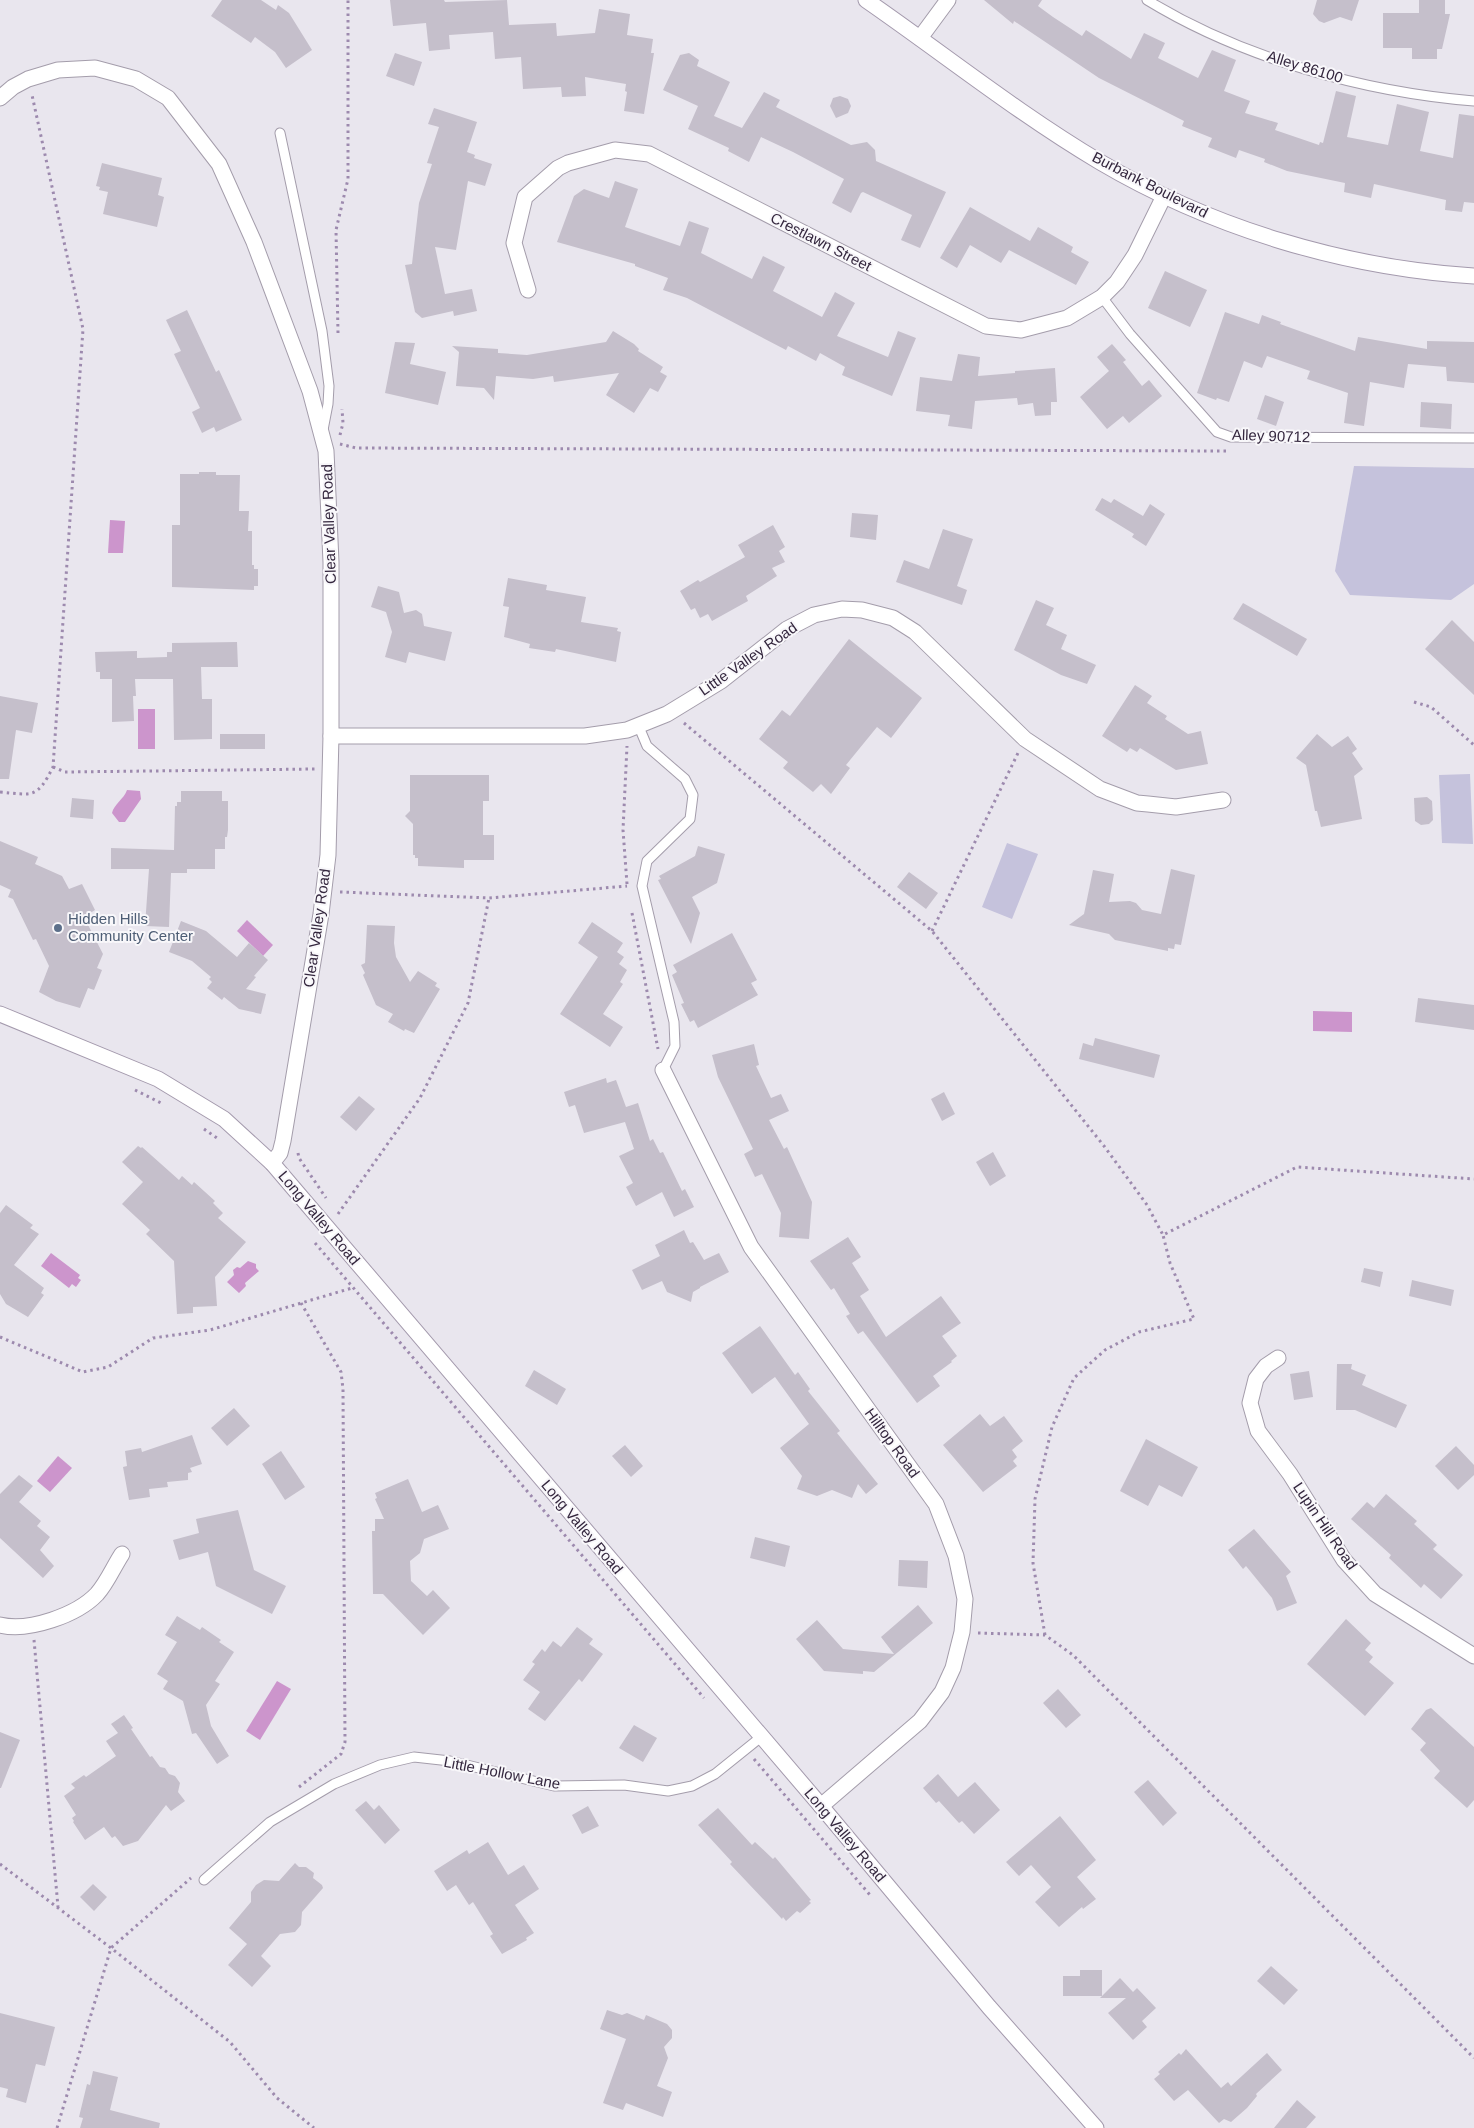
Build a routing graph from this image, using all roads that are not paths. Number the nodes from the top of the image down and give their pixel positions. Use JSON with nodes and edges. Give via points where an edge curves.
{"nodes":[{"id":1,"x":866,"y":0,"type":"edge"},
{"id":2,"x":948,"y":0,"type":"edge"},
{"id":3,"x":1147,"y":0,"type":"edge"},
{"id":4,"x":920,"y":38,"type":"junction"},
{"id":5,"x":0,"y":98,"type":"edge"},
{"id":6,"x":1474,"y":101,"type":"edge"},
{"id":7,"x":280,"y":132,"type":"dead end"},
{"id":8,"x":1164,"y":196,"type":"junction"},
{"id":9,"x":1474,"y":276,"type":"edge"},
{"id":10,"x":528,"y":290,"type":"dead end"},
{"id":11,"x":1102,"y":297,"type":"junction"},
{"id":12,"x":322,"y":435,"type":"junction"},
{"id":13,"x":1474,"y":438,"type":"edge"},
{"id":14,"x":641,"y":734,"type":"junction"},
{"id":15,"x":331,"y":736,"type":"junction"},
{"id":16,"x":1223,"y":800,"type":"dead end"},
{"id":17,"x":0,"y":1014,"type":"edge"},
{"id":18,"x":664,"y":1070,"type":"joint"},
{"id":19,"x":272,"y":1163,"type":"junction"},
{"id":20,"x":1278,"y":1358,"type":"dead end"},
{"id":21,"x":122,"y":1554,"type":"dead end"},
{"id":22,"x":0,"y":1625,"type":"edge"},
{"id":23,"x":1474,"y":1656,"type":"edge"},
{"id":24,"x":761,"y":1738,"type":"junction"},
{"id":25,"x":821,"y":1806,"type":"junction"},
{"id":26,"x":204,"y":1880,"type":"dead end"},
{"id":27,"x":1096,"y":2128,"type":"edge"}],
"edges":[{"from":1,"to":4,"type":"street","name":"Burbank Boulevard"},
{"from":2,"to":4,"type":"street"},
{"from":3,"to":6,"type":"lane","name":"Alley 86100","via":[[1215,35],[1279,61],[1364,85],[1431,98]]},
{"from":4,"to":8,"type":"street","name":"Burbank Boulevard","via":[[1060,136]]},
{"from":5,"to":12,"type":"street","name":"Clear Valley Road","via":[[13,87],[58,70],[95,68],[136,79],[168,98],[219,164],[254,242],[295,349]]},
{"from":7,"to":12,"type":"lane","via":[[322,331],[329,386]]},
{"from":8,"to":9,"type":"street","name":"Burbank Boulevard","via":[[1208,215],[1303,247],[1364,261]]},
{"from":8,"to":11,"type":"street","name":"Crestlawn Street","via":[[1135,255],[1117,282]]},
{"from":10,"to":11,"type":"street","name":"Crestlawn Street","via":[[514,242],[525,196],[558,168],[615,150],[649,154],[986,326],[1021,330],[1067,318]]},
{"from":11,"to":13,"type":"lane","name":"Alley 90712","via":[[1130,334],[1217,432],[1231,437]]},
{"from":12,"to":15,"type":"street","name":"Clear Valley Road","via":[[326,451],[331,562]]},
{"from":14,"to":15,"type":"street","name":"Little Valley Road"},
{"from":14,"to":16,"type":"street","name":"Little Valley Road","via":[[721,681],[787,629],[814,615],[842,609],[862,610],[893,618],[915,632],[1025,739],[1100,789],[1137,804],[1176,807]]},
{"from":14,"to":18,"type":"lane","via":[[647,746],[685,779],[693,795],[690,819],[647,861],[642,886],[674,1022],[675,1046]]},
{"from":15,"to":19,"type":"street","name":"Clear Valley Road","via":[[328,855],[321,914],[283,1141],[280,1153]]},
{"from":17,"to":19,"type":"street","name":"Long Valley Road","via":[[158,1079],[224,1119]]},
{"from":18,"to":25,"type":"street","name":"Hilltop Road","via":[[751,1247],[936,1504],[956,1556],[965,1599],[962,1632],[946,1684],[920,1721]]},
{"from":19,"to":24,"type":"street","name":"Long Valley Road"},
{"from":20,"to":23,"type":"street","name":"Lupin Hill Road","via":[[1256,1379],[1250,1403],[1258,1431],[1290,1474],[1344,1560],[1375,1594]]},
{"from":21,"to":22,"type":"street","via":[[97,1593],[70,1613],[38,1624]]},
{"from":24,"to":25,"type":"street","name":"Long Valley Road"},
{"from":24,"to":26,"type":"lane","name":"Little Hollow Lane","via":[[714,1774],[692,1786],[668,1791],[624,1785],[554,1786],[450,1761],[414,1757],[380,1764],[334,1784],[270,1822]]},
{"from":25,"to":27,"type":"street","name":"Long Valley Road","via":[[989,2007]]}]}
